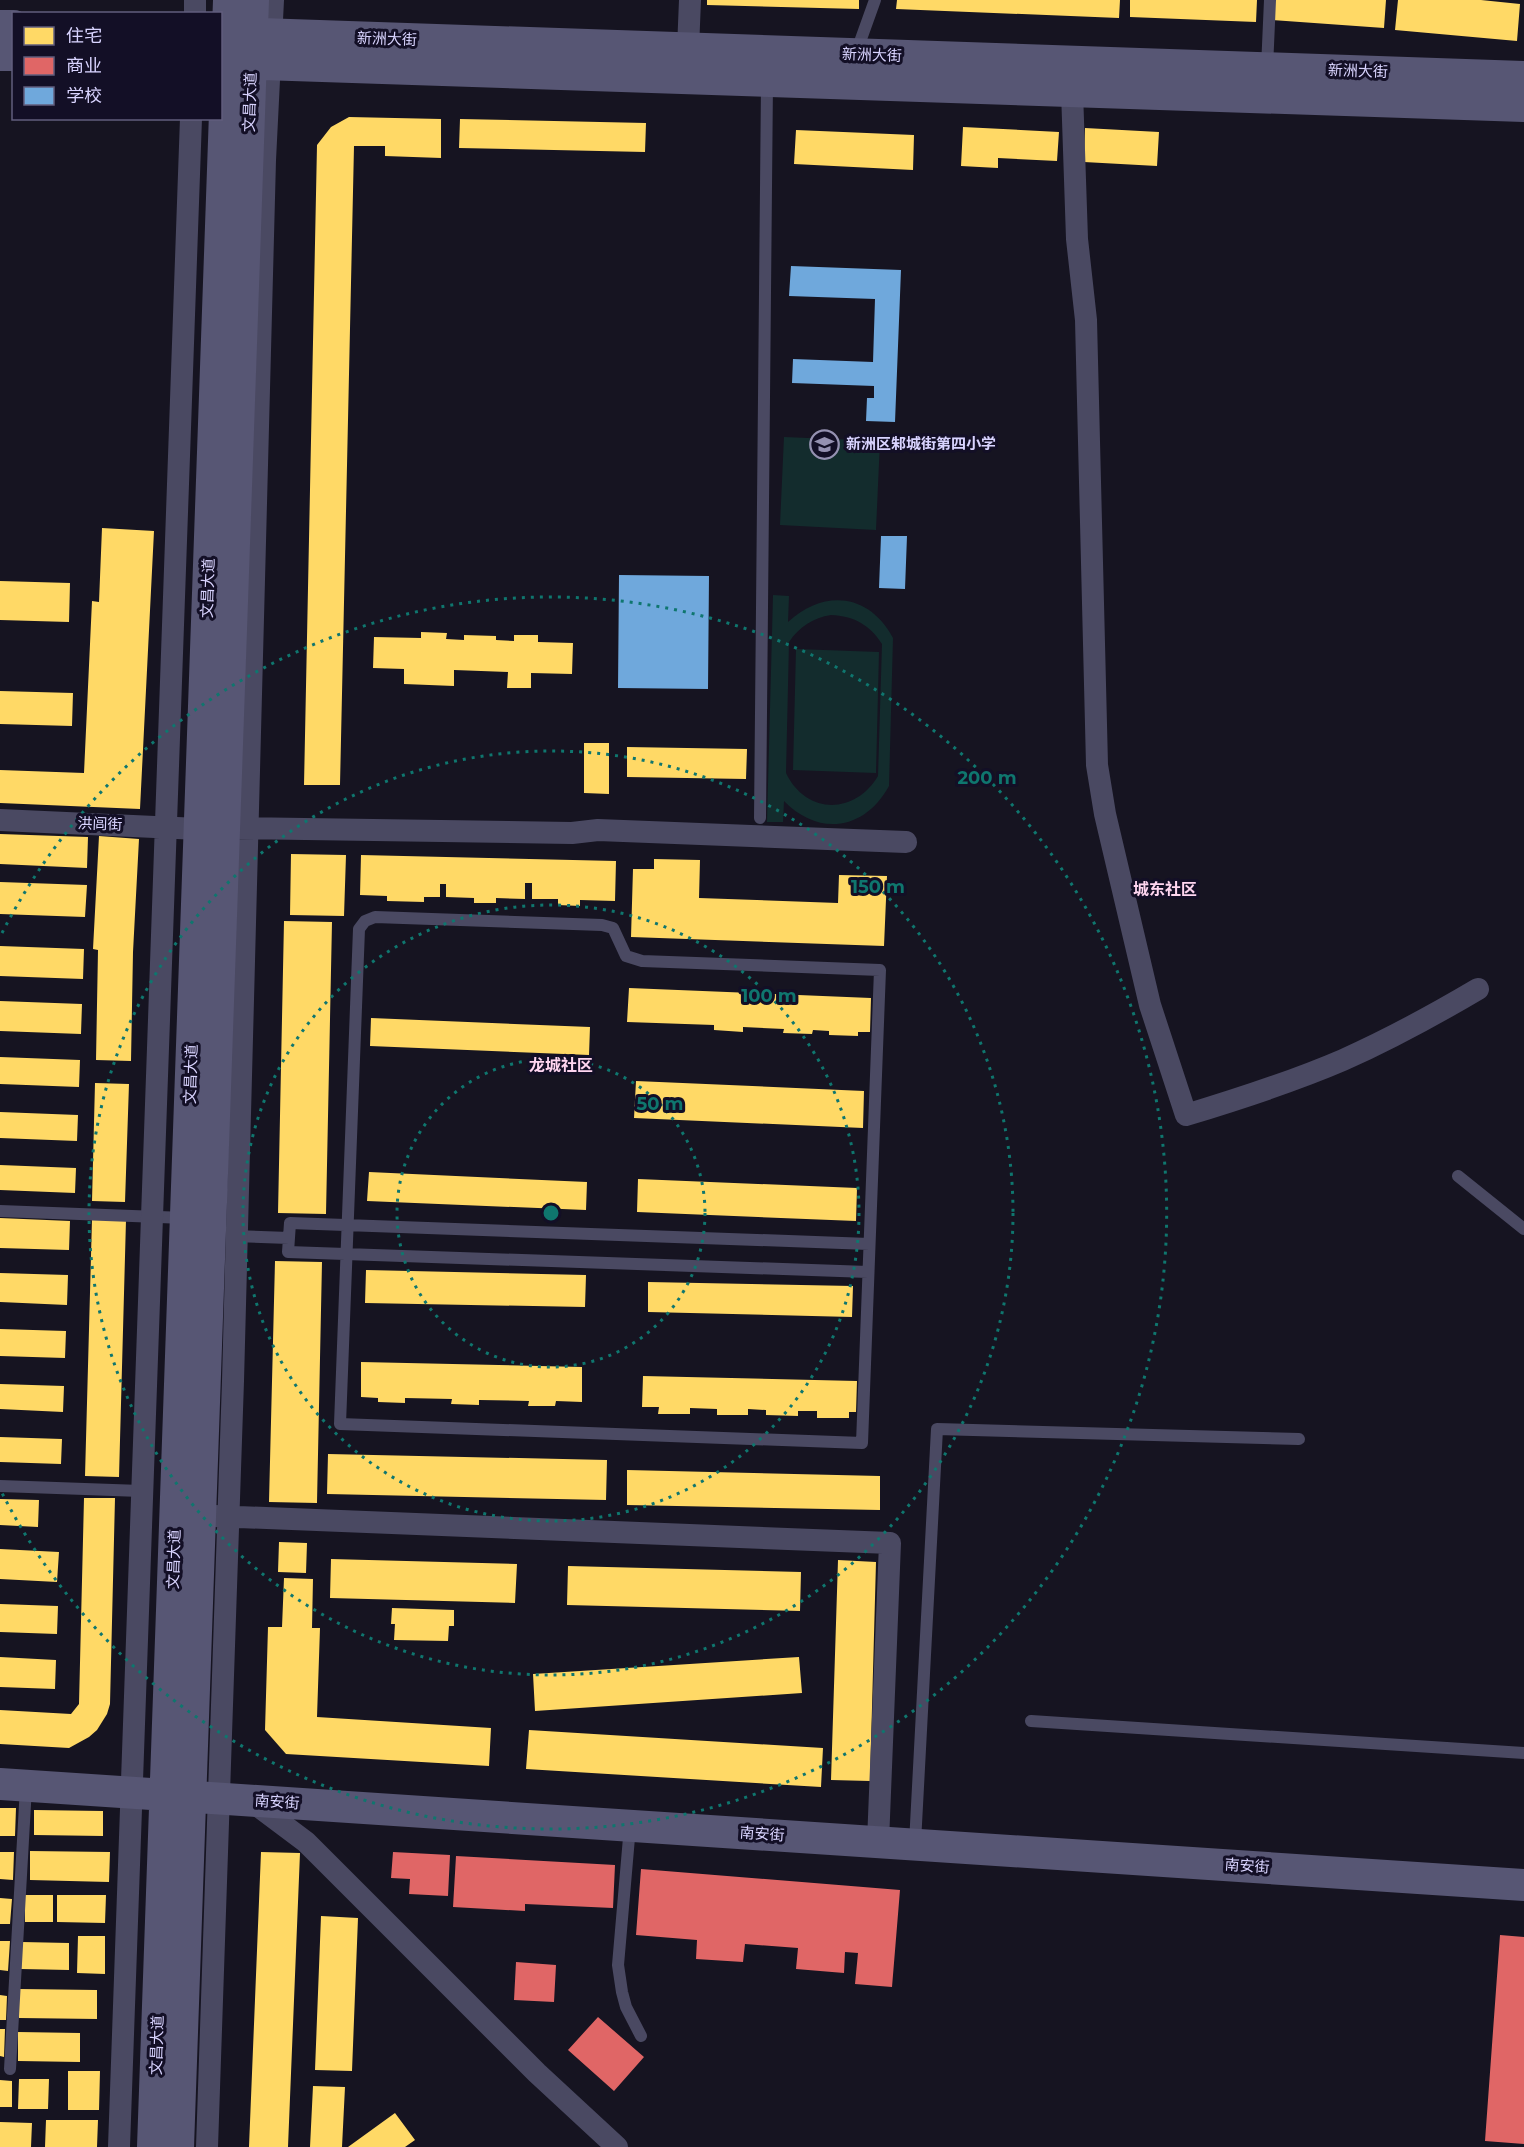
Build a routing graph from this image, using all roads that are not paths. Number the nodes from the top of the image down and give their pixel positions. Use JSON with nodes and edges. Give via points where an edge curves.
{"nodes":[{"id":1,"x":229,"y":0,"type":"edge"},
{"id":2,"x":253,"y":0,"type":"edge"},
{"id":3,"x":273,"y":0,"type":"edge"},
{"id":4,"x":690,"y":0,"type":"edge"},
{"id":5,"x":875,"y":0,"type":"edge"},
{"id":6,"x":1269,"y":0,"type":"edge"},
{"id":7,"x":242,"y":48,"type":"edge"},
{"id":8,"x":688,"y":49,"type":"junction"},
{"id":9,"x":855,"y":54,"type":"junction"},
{"id":10,"x":1268,"y":68,"type":"junction"},
{"id":11,"x":1524,"y":77,"type":"edge"},
{"id":12,"x":768,"y":81,"type":"junction"},
{"id":13,"x":1072,"y":91,"type":"junction"},
{"id":14,"x":1524,"y":106,"type":"edge"},
{"id":15,"x":191,"y":120,"type":"edge"},
{"id":16,"x":760,"y":818,"type":"dead end"},
{"id":17,"x":0,"y":820,"type":"edge"},
{"id":18,"x":166,"y":827,"type":"junction"},
{"id":19,"x":224,"y":828,"type":"junction"},
{"id":20,"x":906,"y":842,"type":"dead end"},
{"id":21,"x":1478,"y":989,"type":"dead end"},
{"id":22,"x":1458,"y":1176,"type":"dead end"},
{"id":23,"x":0,"y":1211,"type":"edge"},
{"id":24,"x":151,"y":1217,"type":"junction"},
{"id":25,"x":348,"y":1225,"type":"junction"},
{"id":26,"x":1524,"y":1229,"type":"edge"},
{"id":27,"x":211,"y":1230,"type":"junction"},
{"id":28,"x":289,"y":1238,"type":"junction"},
{"id":29,"x":869,"y":1244,"type":"junction"},
{"id":30,"x":347,"y":1254,"type":"junction"},
{"id":31,"x":868,"y":1272,"type":"junction"},
{"id":32,"x":1299,"y":1439,"type":"dead end"},
{"id":33,"x":0,"y":1486,"type":"edge"},
{"id":34,"x":141,"y":1491,"type":"junction"},
{"id":35,"x":214,"y":1516,"type":"junction"},
{"id":36,"x":1031,"y":1721,"type":"dead end"},
{"id":37,"x":1524,"y":1753,"type":"edge"},
{"id":38,"x":13,"y":1784,"type":"edge"},
{"id":39,"x":131,"y":1792,"type":"junction"},
{"id":40,"x":192,"y":1796,"type":"junction"},
{"id":41,"x":250,"y":1800,"type":"junction"},
{"id":42,"x":630,"y":1825,"type":"junction"},
{"id":43,"x":878,"y":1842,"type":"junction"},
{"id":44,"x":915,"y":1844,"type":"junction"},
{"id":45,"x":1524,"y":1885,"type":"edge"},
{"id":46,"x":641,"y":2036,"type":"dead end"},
{"id":47,"x":10,"y":2069,"type":"dead end"},
{"id":48,"x":119,"y":2147,"type":"edge"},
{"id":49,"x":153,"y":2147,"type":"edge"},
{"id":50,"x":178,"y":2147,"type":"edge"},
{"id":51,"x":207,"y":2147,"type":"edge"},
{"id":52,"x":616,"y":2147,"type":"edge"}],
"edges":[{"from":1,"to":7,"type":"main road","name":"文昌大道"},
{"from":2,"to":7,"type":"main road","name":"文昌大道"},
{"from":3,"to":7,"type":"street"},
{"from":4,"to":8,"type":"street"},
{"from":5,"to":9,"type":"lane"},
{"from":6,"to":10,"type":"lane"},
{"from":7,"to":8,"type":"main road","name":"新洲大街"},
{"from":7,"to":12,"type":"main road","name":"新洲大街"},
{"from":7,"to":19,"type":"main road","name":"文昌大道"},
{"from":7,"to":19,"type":"street","via":[[265,160]]},
{"from":8,"to":9,"type":"main road","name":"新洲大街"},
{"from":9,"to":10,"type":"main road","name":"新洲大街"},
{"from":10,"to":11,"type":"main road","name":"新洲大街"},
{"from":12,"to":13,"type":"main road","name":"新洲大街"},
{"from":12,"to":16,"type":"lane"},
{"from":13,"to":14,"type":"main road","name":"新洲大街"},
{"from":13,"to":21,"type":"street","via":[[1077,239],[1086,320],[1096,765],[1150,1005],[1186,1115],[1343,1060],[1422,1022]]},
{"from":15,"to":18,"type":"street"},
{"from":17,"to":18,"type":"street","name":"洪闾街"},
{"from":18,"to":19,"type":"street","name":"洪闾街"},
{"from":18,"to":24,"type":"street"},
{"from":19,"to":20,"type":"street","name":"洪闾街","via":[[572,833],[598,830]]},
{"from":19,"to":27,"type":"main road","name":"文昌大道"},
{"from":22,"to":26,"type":"lane"},
{"from":23,"to":24,"type":"lane"},
{"from":24,"to":27,"type":"lane"},
{"from":24,"to":34,"type":"street"},
{"from":25,"to":28,"type":"lane","via":[[290,1223]]},
{"from":25,"to":29,"type":"lane"},
{"from":25,"to":29,"type":"lane","via":[[359,929],[365,921],[375,917],[602,925],[613,928],[626,956],[642,961],[880,970]]},
{"from":25,"to":30,"type":"lane"},
{"from":27,"to":28,"type":"lane"},
{"from":27,"to":35,"type":"main road","name":"文昌大道"},
{"from":27,"to":40,"type":"main road","name":"文昌大道"},
{"from":28,"to":30,"type":"lane","via":[[288,1252]]},
{"from":29,"to":31,"type":"lane"},
{"from":30,"to":31,"type":"lane"},
{"from":30,"to":31,"type":"lane","via":[[340,1424],[862,1443]]},
{"from":32,"to":44,"type":"lane","via":[[937,1429]]},
{"from":33,"to":34,"type":"lane"},
{"from":34,"to":39,"type":"street"},
{"from":35,"to":40,"type":"main road","name":"文昌大道"},
{"from":35,"to":43,"type":"street","via":[[890,1543]]},
{"from":36,"to":37,"type":"lane"},
{"from":38,"to":39,"type":"main road","name":"南安街"},
{"from":38,"to":47,"type":"lane"},
{"from":39,"to":40,"type":"main road","name":"南安街"},
{"from":39,"to":48,"type":"street"},
{"from":40,"to":41,"type":"main road","name":"南安街"},
{"from":40,"to":49,"type":"main road","name":"文昌大道"},
{"from":40,"to":50,"type":"main road","name":"文昌大道"},
{"from":40,"to":51,"type":"street"},
{"from":41,"to":42,"type":"main road","name":"南安街"},
{"from":41,"to":52,"type":"street","via":[[306,1842]]},
{"from":42,"to":43,"type":"main road","name":"南安街"},
{"from":42,"to":46,"type":"lane","via":[[618,1965],[626,2007]]},
{"from":43,"to":44,"type":"main road","name":"南安街"},
{"from":44,"to":45,"type":"main road","name":"南安街"}]}
